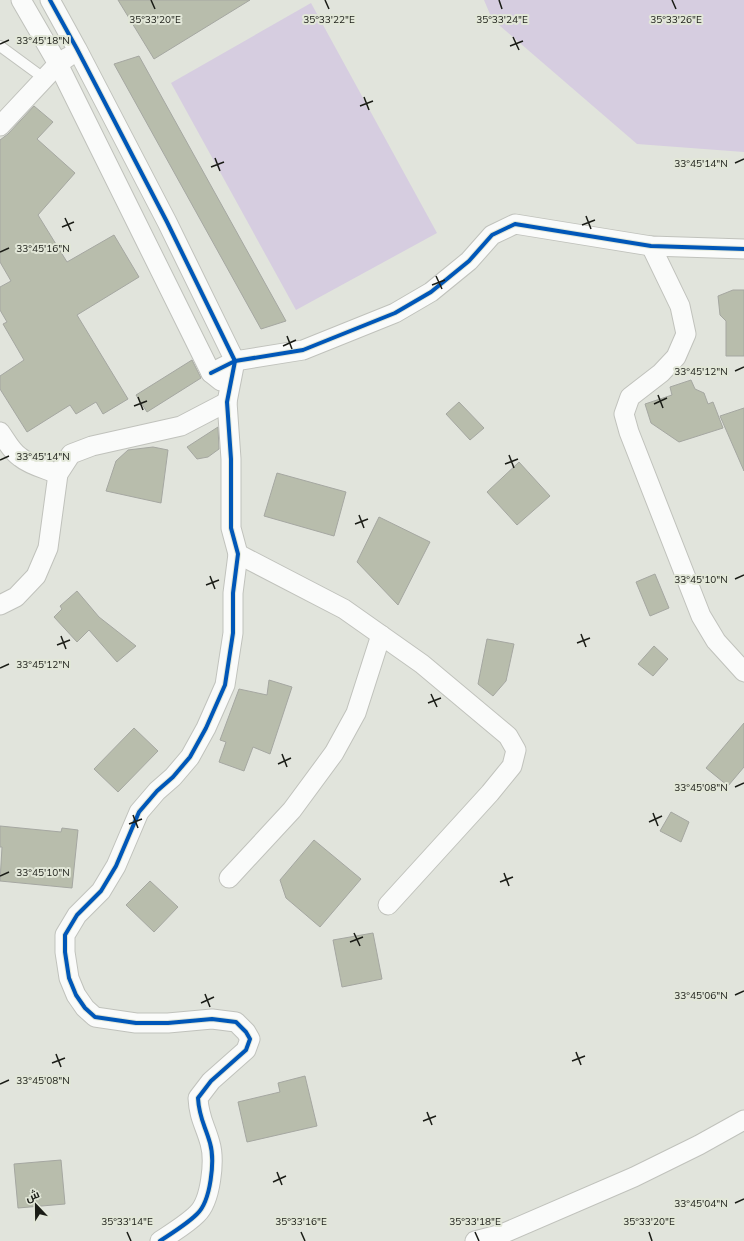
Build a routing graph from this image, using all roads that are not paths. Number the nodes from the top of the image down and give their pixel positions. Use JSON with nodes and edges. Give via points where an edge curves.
{"nodes":[{"id":1,"x":21,"y":0,"type":"edge"},
{"id":2,"x":50,"y":0,"type":"edge"},
{"id":3,"x":0,"y":46,"type":"edge"},
{"id":4,"x":77,"y":49,"type":"junction"},
{"id":5,"x":58,"y":64,"type":"junction"},
{"id":6,"x":45,"y":79,"type":"junction"},
{"id":7,"x":0,"y":126,"type":"edge"},
{"id":8,"x":167,"y":222,"type":"junction"},
{"id":9,"x":144,"y":236,"type":"junction"},
{"id":10,"x":651,"y":246,"type":"junction"},
{"id":11,"x":744,"y":250,"type":"edge"},
{"id":12,"x":235,"y":361,"type":"junction"},
{"id":13,"x":211,"y":373,"type":"junction"},
{"id":14,"x":228,"y":396,"type":"junction"},
{"id":15,"x":0,"y":432,"type":"edge"},
{"id":16,"x":58,"y":474,"type":"junction"},
{"id":17,"x":238,"y":554,"type":"junction"},
{"id":18,"x":0,"y":606,"type":"edge"},
{"id":19,"x":381,"y":635,"type":"junction"},
{"id":20,"x":744,"y":672,"type":"edge"},
{"id":21,"x":229,"y":878,"type":"dead end"},
{"id":22,"x":388,"y":905,"type":"dead end"},
{"id":23,"x":744,"y":1120,"type":"edge"},
{"id":24,"x":160,"y":1241,"type":"edge"},
{"id":25,"x":475,"y":1241,"type":"edge"}],
"edges":[{"from":1,"to":5,"type":"street"},
{"from":2,"to":4,"type":"street"},
{"from":3,"to":6,"type":"lane"},
{"from":4,"to":5,"type":"street"},
{"from":4,"to":8,"type":"street"},
{"from":5,"to":6,"type":"street"},
{"from":5,"to":9,"type":"street"},
{"from":6,"to":7,"type":"street"},
{"from":8,"to":9,"type":"street"},
{"from":8,"to":12,"type":"street"},
{"from":9,"to":13,"type":"street"},
{"from":10,"to":11,"type":"street"},
{"from":10,"to":12,"type":"street","via":[[514,224],[492,235],[469,261],[431,292],[395,313],[303,350]]},
{"from":10,"to":20,"type":"street","via":[[680,306],[686,334],[676,357],[661,373],[630,397],[624,414],[628,432],[701,616],[716,641]]},
{"from":12,"to":13,"type":"street"},
{"from":12,"to":14,"type":"street"},
{"from":13,"to":14,"type":"street"},
{"from":14,"to":16,"type":"street","via":[[181,426],[92,446],[71,454]]},
{"from":14,"to":17,"type":"street","via":[[232,459],[231,528]]},
{"from":15,"to":16,"type":"street","via":[[19,457]]},
{"from":16,"to":18,"type":"street","via":[[48,548],[36,576],[16,597]]},
{"from":17,"to":19,"type":"street","via":[[344,609]]},
{"from":17,"to":24,"type":"street","via":[[225,685],[190,757],[138,812],[116,866],[101,891],[77,915],[65,934],[69,978],[85,1008],[96,1017],[136,1023],[212,1019],[236,1022],[250,1039],[246,1050],[211,1081],[198,1098],[200,1119],[210,1144],[212,1172],[209,1192],[198,1213]]},
{"from":19,"to":21,"type":"street","via":[[356,713],[334,753],[292,810]]},
{"from":19,"to":22,"type":"street","via":[[422,664],[508,736],[516,750],[512,766],[490,793]]},
{"from":23,"to":25,"type":"street","via":[[634,1177],[502,1234]]}]}
